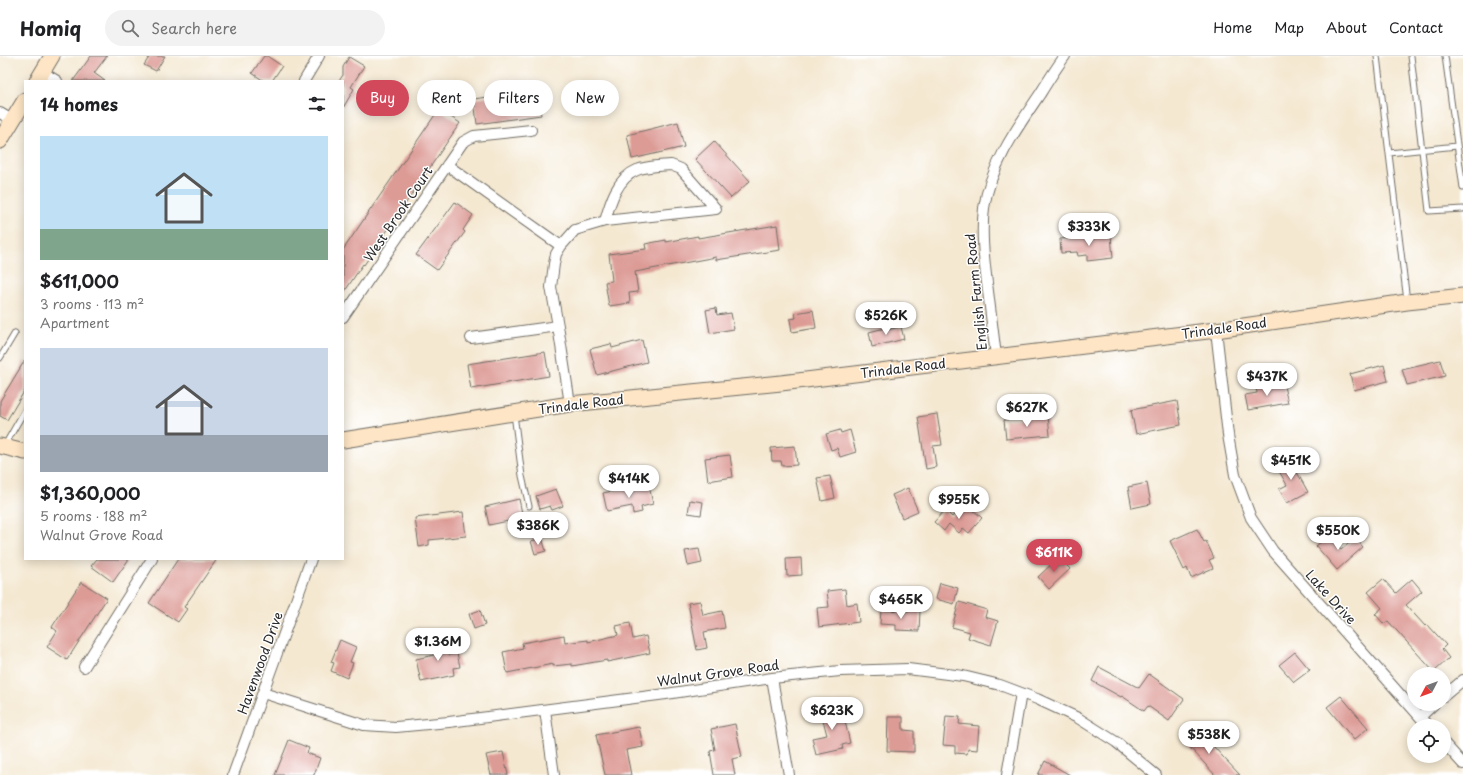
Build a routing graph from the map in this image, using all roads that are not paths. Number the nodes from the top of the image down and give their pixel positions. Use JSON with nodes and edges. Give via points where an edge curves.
{"nodes":[{"id":1,"x":52,"y":56,"type":"edge"},
{"id":2,"x":319,"y":56,"type":"edge"},
{"id":3,"x":1065,"y":56,"type":"edge"},
{"id":4,"x":1377,"y":56,"type":"edge"},
{"id":5,"x":1411,"y":56,"type":"edge"},
{"id":6,"x":1446,"y":56,"type":"edge"},
{"id":7,"x":39,"y":77,"type":"edge"},
{"id":8,"x":52,"y":80,"type":"edge"},
{"id":9,"x":305,"y":80,"type":"edge"},
{"id":10,"x":24,"y":101,"type":"edge"},
{"id":11,"x":6,"y":116,"type":"edge"},
{"id":12,"x":531,"y":130,"type":"dead end"},
{"id":13,"x":0,"y":141,"type":"edge"},
{"id":14,"x":1457,"y":146,"type":"junction"},
{"id":15,"x":1422,"y":150,"type":"junction"},
{"id":16,"x":1389,"y":153,"type":"junction"},
{"id":17,"x":447,"y":165,"type":"junction"},
{"id":18,"x":1463,"y":188,"type":"edge"},
{"id":19,"x":1463,"y":209,"type":"edge"},
{"id":20,"x":605,"y":222,"type":"junction"},
{"id":21,"x":561,"y":246,"type":"junction"},
{"id":22,"x":1463,"y":296,"type":"edge"},
{"id":23,"x":1407,"y":302,"type":"junction"},
{"id":24,"x":344,"y":316,"type":"edge"},
{"id":25,"x":558,"y":326,"type":"junction"},
{"id":26,"x":1216,"y":330,"type":"junction"},
{"id":27,"x":15,"y":333,"type":"dead end"},
{"id":28,"x":471,"y":338,"type":"dead end"},
{"id":29,"x":996,"y":356,"type":"junction"},
{"id":30,"x":0,"y":358,"type":"edge"},
{"id":31,"x":570,"y":404,"type":"junction"},
{"id":32,"x":24,"y":412,"type":"edge"},
{"id":33,"x":514,"y":413,"type":"junction"},
{"id":34,"x":344,"y":440,"type":"edge"},
{"id":35,"x":2,"y":447,"type":"edge"},
{"id":36,"x":24,"y":452,"type":"edge"},
{"id":37,"x":529,"y":506,"type":"dead end"},
{"id":38,"x":151,"y":560,"type":"edge"},
{"id":39,"x":311,"y":560,"type":"edge"},
{"id":40,"x":84,"y":667,"type":"dead end"},
{"id":41,"x":772,"y":678,"type":"junction"},
{"id":42,"x":1463,"y":680,"type":"edge"},
{"id":43,"x":1451,"y":690,"type":"edge"},
{"id":44,"x":263,"y":693,"type":"junction"},
{"id":45,"x":1021,"y":693,"type":"junction"},
{"id":46,"x":544,"y":710,"type":"junction"},
{"id":47,"x":1426,"y":711,"type":"edge"},
{"id":48,"x":1420,"y":716,"type":"junction"},
{"id":49,"x":1422,"y":719,"type":"edge"},
{"id":50,"x":1451,"y":751,"type":"edge"},
{"id":51,"x":1463,"y":764,"type":"edge"},
{"id":52,"x":233,"y":775,"type":"edge"},
{"id":53,"x":554,"y":775,"type":"edge"},
{"id":54,"x":789,"y":775,"type":"edge"},
{"id":55,"x":1007,"y":775,"type":"edge"},
{"id":56,"x":1156,"y":775,"type":"edge"}],
"edges":[{"from":1,"to":7,"type":"main road"},
{"from":2,"to":9,"type":"street"},
{"from":3,"to":29,"type":"street","name":"English Farm Road","via":[[1006,148],[989,187],[984,208],[984,261]]},
{"from":4,"to":16,"type":"lane"},
{"from":5,"to":15,"type":"lane"},
{"from":6,"to":14,"type":"lane"},
{"from":7,"to":8,"type":"street"},
{"from":10,"to":11,"type":"main road"},
{"from":11,"to":13,"type":"main road"},
{"from":12,"to":17,"type":"street","name":"West Brook Court","via":[[474,136],[463,142]]},
{"from":14,"to":15,"type":"lane"},
{"from":14,"to":18,"type":"lane"},
{"from":15,"to":16,"type":"lane"},
{"from":15,"to":19,"type":"lane","via":[[1429,211]]},
{"from":16,"to":23,"type":"lane"},
{"from":17,"to":21,"type":"street","name":"West Brook Court"},
{"from":17,"to":24,"type":"street","name":"West Brook Court"},
{"from":20,"to":20,"type":"street","via":[[621,220],[716,209],[681,169],[671,165],[654,166],[637,170],[626,177],[610,202]]},
{"from":20,"to":21,"type":"street","via":[[575,230]]},
{"from":21,"to":25,"type":"street","via":[[556,254],[551,287]]},
{"from":22,"to":23,"type":"main road","name":"Trindale Road"},
{"from":23,"to":26,"type":"main road","name":"Trindale Road"},
{"from":25,"to":28,"type":"street"},
{"from":25,"to":31,"type":"street"},
{"from":26,"to":29,"type":"main road","name":"Trindale Road"},
{"from":26,"to":48,"type":"street","name":"Lake Drive","via":[[1234,475],[1251,518],[1273,551]]},
{"from":27,"to":30,"type":"lane"},
{"from":29,"to":31,"type":"main road","name":"Trindale Road","via":[[781,383]]},
{"from":31,"to":33,"type":"main road","name":"Trindale Road"},
{"from":32,"to":35,"type":"lane"},
{"from":33,"to":34,"type":"main road","name":"Trindale Road"},
{"from":33,"to":37,"type":"lane","via":[[522,476]]},
{"from":35,"to":36,"type":"main road"},
{"from":38,"to":40,"type":"street"},
{"from":39,"to":44,"type":"street","name":"Havenwood Drive"},
{"from":41,"to":45,"type":"street","name":"Walnut Grove Road","via":[[840,671],[908,669],[963,676]]},
{"from":41,"to":46,"type":"street","name":"Walnut Grove Road"},
{"from":41,"to":54,"type":"street"},
{"from":42,"to":43,"type":"street"},
{"from":44,"to":46,"type":"street","name":"Walnut Grove Road","via":[[344,720],[375,727],[396,728]]},
{"from":44,"to":52,"type":"street","name":"Havenwood Drive"},
{"from":45,"to":55,"type":"street"},
{"from":45,"to":56,"type":"street","name":"Walnut Grove Road","via":[[1078,718],[1116,742]]},
{"from":46,"to":53,"type":"street"},
{"from":47,"to":48,"type":"street"},
{"from":48,"to":49,"type":"street","name":"Lake Drive"},
{"from":50,"to":51,"type":"street"}]}
